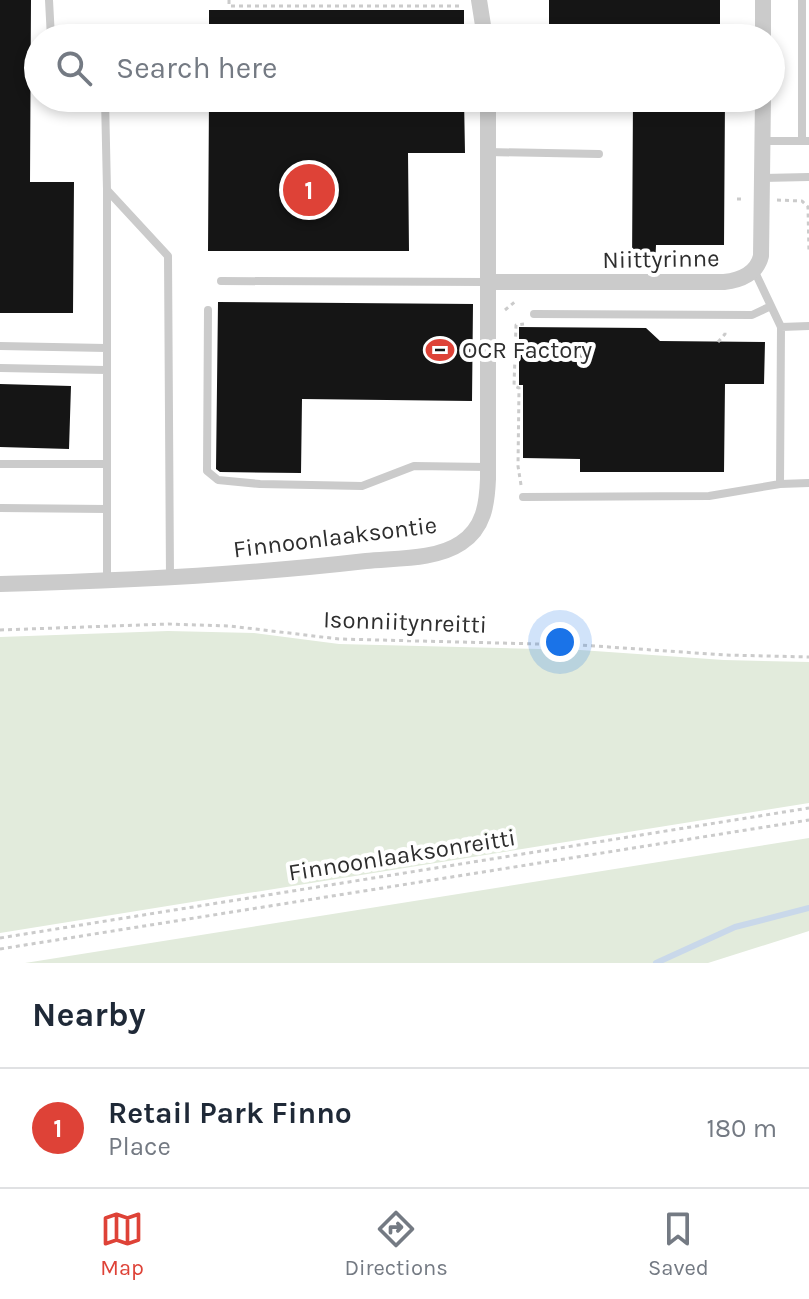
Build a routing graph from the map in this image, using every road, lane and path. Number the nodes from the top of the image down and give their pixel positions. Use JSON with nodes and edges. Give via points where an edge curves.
{"nodes":[{"id":1,"x":49,"y":0,"type":"edge"},
{"id":2,"x":229,"y":0,"type":"edge"},
{"id":3,"x":763,"y":0,"type":"edge"},
{"id":4,"x":802,"y":0,"type":"edge"},
{"id":5,"x":473,"y":3,"type":"edge"},
{"id":6,"x":50,"y":24,"type":"edge"},
{"id":7,"x":480,"y":24,"type":"edge"},
{"id":8,"x":763,"y":24,"type":"edge"},
{"id":9,"x":105,"y":112,"type":"edge"},
{"id":10,"x":488,"y":112,"type":"edge"},
{"id":11,"x":763,"y":112,"type":"edge"},
{"id":12,"x":763,"y":141,"type":"junction"},
{"id":13,"x":806,"y":141,"type":"edge"},
{"id":14,"x":488,"y":152,"type":"junction"},
{"id":15,"x":599,"y":154,"type":"dead end"},
{"id":16,"x":809,"y":177,"type":"edge"},
{"id":17,"x":763,"y":178,"type":"junction"},
{"id":18,"x":107,"y":190,"type":"junction"},
{"id":19,"x":737,"y":199,"type":"dead end"},
{"id":20,"x":763,"y":200,"type":"junction"},
{"id":21,"x":809,"y":253,"type":"edge"},
{"id":22,"x":754,"y":270,"type":"junction"},
{"id":23,"x":221,"y":281,"type":"dead end"},
{"id":24,"x":495,"y":282,"type":"junction"},
{"id":25,"x":771,"y":306,"type":"junction"},
{"id":26,"x":208,"y":310,"type":"dead end"},
{"id":27,"x":534,"y":314,"type":"joint"},
{"id":28,"x":501,"y":317,"type":"dead end"},
{"id":29,"x":809,"y":326,"type":"edge"},
{"id":30,"x":781,"y":327,"type":"junction"},
{"id":31,"x":0,"y":346,"type":"edge"},
{"id":32,"x":106,"y":348,"type":"junction"},
{"id":33,"x":0,"y":368,"type":"edge"},
{"id":34,"x":106,"y":370,"type":"junction"},
{"id":35,"x":0,"y":464,"type":"edge"},
{"id":36,"x":106,"y":464,"type":"junction"},
{"id":37,"x":488,"y":467,"type":"junction"},
{"id":38,"x":809,"y":483,"type":"edge"},
{"id":39,"x":780,"y":484,"type":"junction"},
{"id":40,"x":523,"y":497,"type":"joint"},
{"id":41,"x":0,"y":508,"type":"edge"},
{"id":42,"x":107,"y":509,"type":"junction"},
{"id":43,"x":170,"y":577,"type":"junction"},
{"id":44,"x":107,"y":579,"type":"junction"},
{"id":45,"x":0,"y":584,"type":"edge"},
{"id":46,"x":0,"y":630,"type":"edge"},
{"id":47,"x":809,"y":657,"type":"edge"},
{"id":48,"x":809,"y":808,"type":"edge"},
{"id":49,"x":809,"y":820,"type":"edge"},
{"id":50,"x":0,"y":938,"type":"edge"},
{"id":51,"x":0,"y":949,"type":"edge"}],
"edges":[{"from":1,"to":6,"type":"lane"},
{"from":2,"to":5,"type":"path","via":[[229,6]]},
{"from":3,"to":8,"type":"street"},
{"from":4,"to":13,"type":"lane"},
{"from":5,"to":7,"type":"street"},
{"from":9,"to":18,"type":"lane"},
{"from":10,"to":14,"type":"street","name":"Finnoonlaaksontie"},
{"from":11,"to":12,"type":"street","name":"Niittyrinne"},
{"from":12,"to":13,"type":"lane"},
{"from":12,"to":17,"type":"street","name":"Niittyrinne"},
{"from":14,"to":15,"type":"lane"},
{"from":14,"to":24,"type":"street","name":"Finnoonlaaksontie"},
{"from":16,"to":17,"type":"lane"},
{"from":17,"to":20,"type":"street","name":"Niittyrinne"},
{"from":18,"to":32,"type":"lane"},
{"from":18,"to":43,"type":"lane","via":[[168,256]]},
{"from":19,"to":20,"type":"path"},
{"from":20,"to":21,"type":"path","via":[[802,201],[808,207]]},
{"from":20,"to":22,"type":"street","name":"Niittyrinne","via":[[761,256]]},
{"from":22,"to":24,"type":"street","name":"Niittyrinne","via":[[724,282]]},
{"from":22,"to":25,"type":"lane"},
{"from":23,"to":24,"type":"lane"},
{"from":24,"to":28,"type":"path"},
{"from":24,"to":37,"type":"street","name":"Finnoonlaaksontie"},
{"from":25,"to":27,"type":"lane","via":[[752,315]]},
{"from":25,"to":30,"type":"lane"},
{"from":26,"to":37,"type":"lane","via":[[207,471],[218,480],[362,486],[414,466]]},
{"from":27,"to":40,"type":"path","via":[[526,324],[516,325],[514,386],[519,388]]},
{"from":29,"to":30,"type":"lane"},
{"from":30,"to":39,"type":"lane"},
{"from":31,"to":32,"type":"lane"},
{"from":32,"to":34,"type":"lane"},
{"from":33,"to":34,"type":"lane"},
{"from":34,"to":36,"type":"lane"},
{"from":35,"to":36,"type":"lane"},
{"from":36,"to":42,"type":"lane"},
{"from":37,"to":43,"type":"street","name":"Finnoonlaaksontie","via":[[480,524],[461,544],[444,551],[302,569]]},
{"from":38,"to":39,"type":"lane"},
{"from":39,"to":40,"type":"lane","via":[[709,496]]},
{"from":41,"to":42,"type":"lane"},
{"from":42,"to":44,"type":"lane"},
{"from":43,"to":44,"type":"street","name":"Finnoonlaaksontie"},
{"from":44,"to":45,"type":"street","name":"Finnoonlaaksontie"},
{"from":46,"to":47,"type":"path","name":"Isonniitynreitti","via":[[230,626],[327,638]]},
{"from":48,"to":50,"type":"path","name":"Finnoonlaaksonreitti"},
{"from":49,"to":51,"type":"path"}]}
